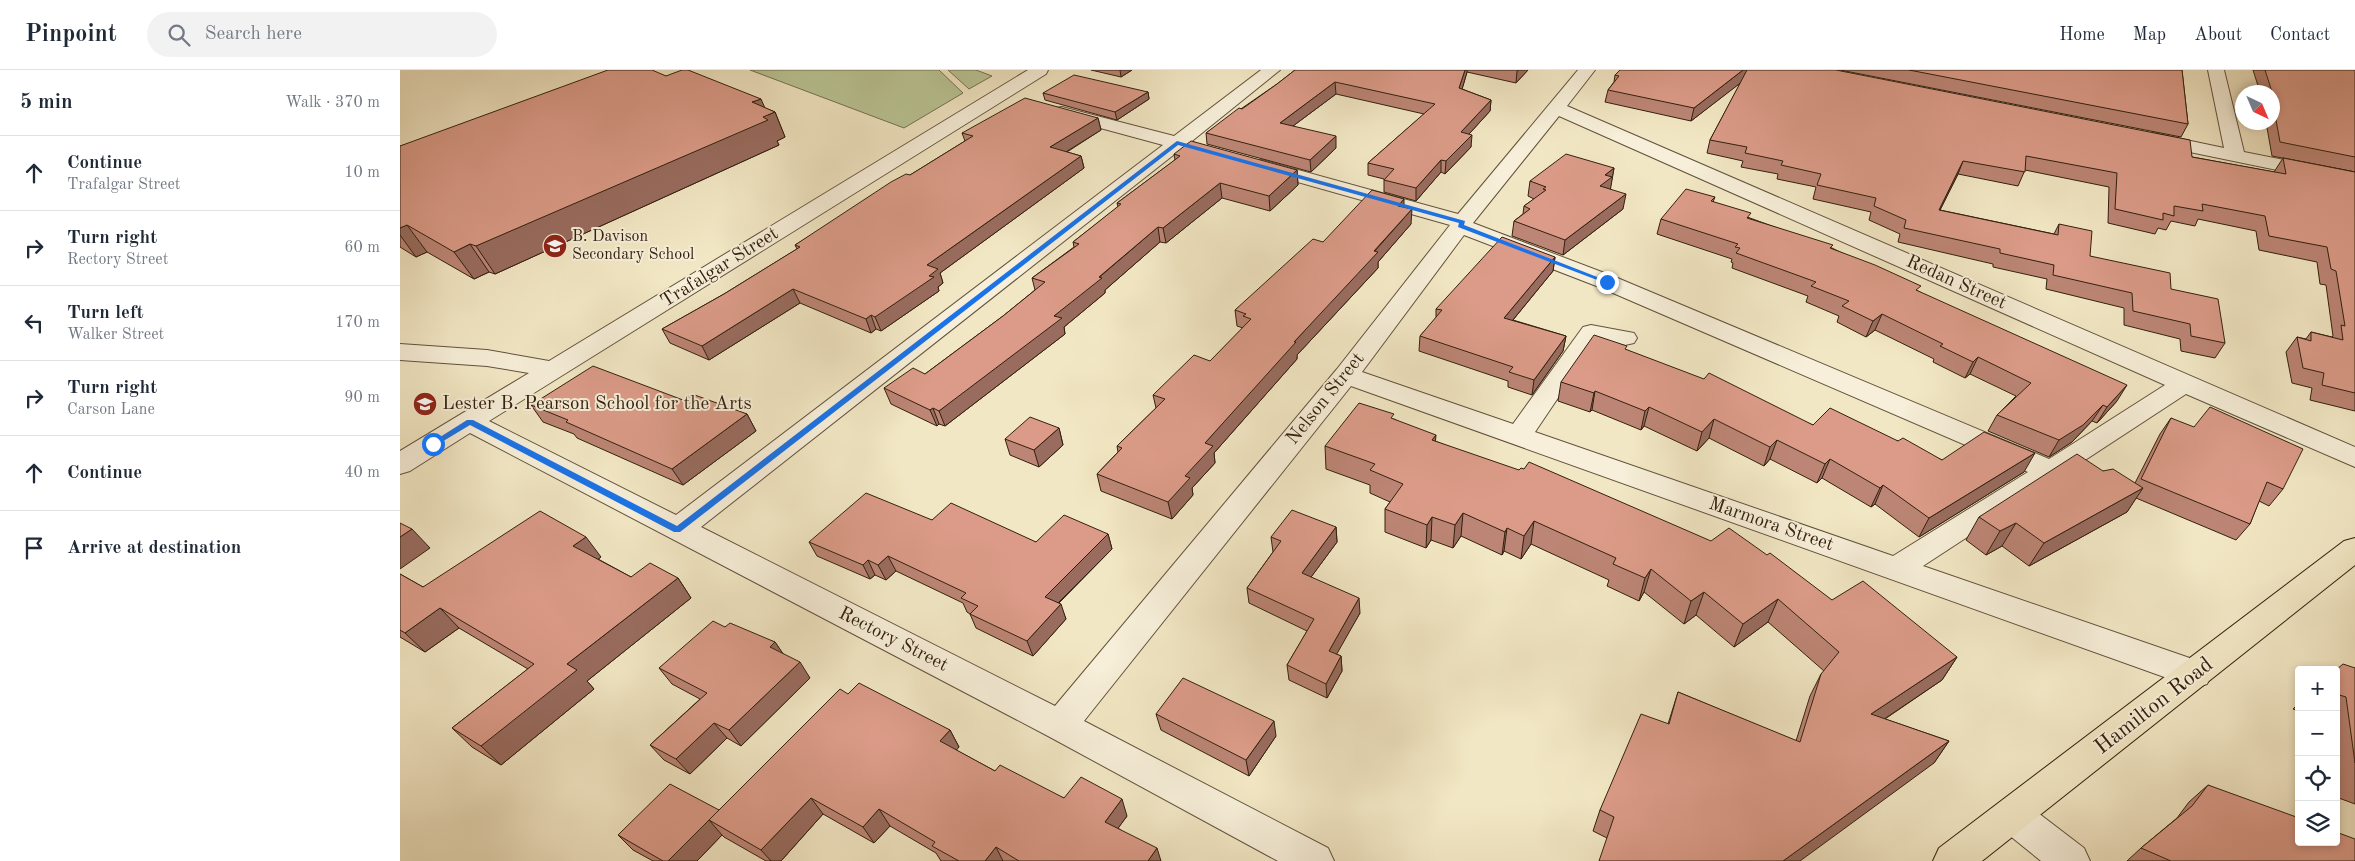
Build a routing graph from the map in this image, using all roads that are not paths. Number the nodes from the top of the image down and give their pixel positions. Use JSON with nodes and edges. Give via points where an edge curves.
{"nodes":[{"id":1,"x":1040,"y":70,"type":"edge"},
{"id":2,"x":1272,"y":70,"type":"edge"},
{"id":3,"x":1587,"y":70,"type":"edge"},
{"id":4,"x":2216,"y":70,"type":"edge"},
{"id":5,"x":1000,"y":95,"type":"junction"},
{"id":6,"x":1028,"y":103,"type":"edge"},
{"id":7,"x":1046,"y":108,"type":"edge"},
{"id":8,"x":1557,"y":108,"type":"junction"},
{"id":9,"x":2137,"y":136,"type":"edge"},
{"id":10,"x":1177,"y":143,"type":"junction"},
{"id":11,"x":1206,"y":151,"type":"edge"},
{"id":12,"x":2235,"y":155,"type":"junction"},
{"id":13,"x":1244,"y":161,"type":"edge"},
{"id":14,"x":2355,"y":180,"type":"edge"},
{"id":15,"x":1462,"y":224,"type":"junction"},
{"id":16,"x":1626,"y":338,"type":"dead end"},
{"id":17,"x":400,"y":352,"type":"edge"},
{"id":18,"x":554,"y":370,"type":"junction"},
{"id":19,"x":1346,"y":375,"type":"junction"},
{"id":20,"x":2184,"y":383,"type":"junction"},
{"id":21,"x":470,"y":422,"type":"junction"},
{"id":22,"x":1518,"y":436,"type":"junction"},
{"id":23,"x":2355,"y":458,"type":"edge"},
{"id":24,"x":400,"y":464,"type":"edge"},
{"id":25,"x":2051,"y":471,"type":"junction"},
{"id":26,"x":677,"y":530,"type":"junction"},
{"id":27,"x":2355,"y":549,"type":"edge"},
{"id":28,"x":1895,"y":569,"type":"junction"},
{"id":29,"x":2195,"y":674,"type":"junction"},
{"id":30,"x":1060,"y":724,"type":"junction"},
{"id":31,"x":2012,"y":815,"type":"junction"},
{"id":32,"x":1315,"y":861,"type":"edge"},
{"id":33,"x":1952,"y":861,"type":"edge"},
{"id":34,"x":2071,"y":861,"type":"edge"}],
"edges":[{"from":1,"to":5,"type":"street","name":"Trafalgar Street"},
{"from":2,"to":10,"type":"street"},
{"from":3,"to":8,"type":"street","name":"Nelson Street"},
{"from":4,"to":12,"type":"street"},
{"from":5,"to":6,"type":"street"},
{"from":5,"to":18,"type":"street","name":"Trafalgar Street"},
{"from":7,"to":10,"type":"street"},
{"from":8,"to":15,"type":"street","name":"Nelson Street"},
{"from":8,"to":20,"type":"street","name":"Redan Street"},
{"from":9,"to":12,"type":"street"},
{"from":10,"to":11,"type":"street"},
{"from":10,"to":26,"type":"street"},
{"from":12,"to":14,"type":"street"},
{"from":13,"to":15,"type":"street"},
{"from":15,"to":19,"type":"street","name":"Nelson Street"},
{"from":15,"to":25,"type":"street","via":[[1607,282]]},
{"from":16,"to":22,"type":"street","via":[[1591,332]]},
{"from":17,"to":18,"type":"street","via":[[487,358]]},
{"from":18,"to":21,"type":"street","name":"Trafalgar Street"},
{"from":19,"to":22,"type":"street","name":"Marmora Street"},
{"from":19,"to":30,"type":"street","name":"Nelson Street"},
{"from":20,"to":23,"type":"street","name":"Redan Street"},
{"from":20,"to":25,"type":"street"},
{"from":21,"to":24,"type":"street","name":"Trafalgar Street"},
{"from":21,"to":26,"type":"street","name":"Rectory Street"},
{"from":22,"to":28,"type":"street","name":"Marmora Street"},
{"from":25,"to":28,"type":"street"},
{"from":26,"to":30,"type":"street","name":"Rectory Street"},
{"from":27,"to":29,"type":"main road","name":"Hamilton Road"},
{"from":28,"to":29,"type":"street","name":"Marmora Street"},
{"from":29,"to":31,"type":"main road","name":"Hamilton Road"},
{"from":30,"to":32,"type":"street","name":"Rectory Street"},
{"from":31,"to":33,"type":"main road","name":"Hamilton Road"},
{"from":31,"to":34,"type":"street"}]}
